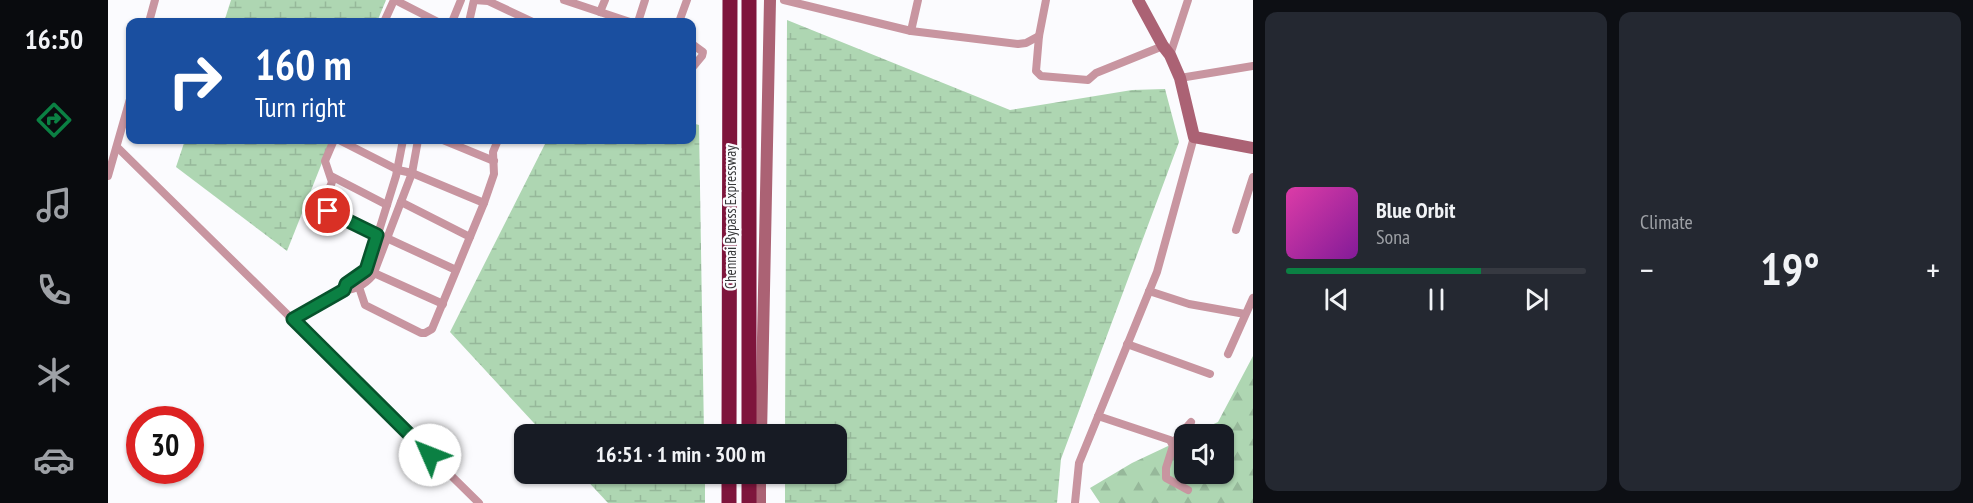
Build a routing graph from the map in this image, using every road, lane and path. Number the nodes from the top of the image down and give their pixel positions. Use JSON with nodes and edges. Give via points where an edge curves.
{"nodes":[{"id":1,"x":155,"y":0,"type":"edge"},
{"id":2,"x":394,"y":0,"type":"edge"},
{"id":3,"x":461,"y":0,"type":"edge"},
{"id":4,"x":474,"y":0,"type":"edge"},
{"id":5,"x":605,"y":0,"type":"edge"},
{"id":6,"x":645,"y":0,"type":"edge"},
{"id":7,"x":687,"y":0,"type":"edge"},
{"id":8,"x":730,"y":0,"type":"edge"},
{"id":9,"x":749,"y":0,"type":"edge"},
{"id":10,"x":770,"y":0,"type":"edge"},
{"id":11,"x":784,"y":0,"type":"edge"},
{"id":12,"x":918,"y":0,"type":"edge"},
{"id":13,"x":1046,"y":0,"type":"edge"},
{"id":14,"x":1138,"y":0,"type":"edge"},
{"id":15,"x":1188,"y":0,"type":"edge"},
{"id":16,"x":568,"y":1,"type":"edge"},
{"id":17,"x":600,"y":12,"type":"junction"},
{"id":18,"x":150,"y":18,"type":"edge"},
{"id":19,"x":386,"y":18,"type":"edge"},
{"id":20,"x":430,"y":18,"type":"edge"},
{"id":21,"x":454,"y":18,"type":"edge"},
{"id":22,"x":470,"y":18,"type":"edge"},
{"id":23,"x":524,"y":18,"type":"edge"},
{"id":24,"x":618,"y":18,"type":"edge"},
{"id":25,"x":639,"y":18,"type":"edge"},
{"id":26,"x":681,"y":18,"type":"edge"},
{"id":27,"x":911,"y":31,"type":"junction"},
{"id":28,"x":1039,"y":36,"type":"junction"},
{"id":29,"x":696,"y":47,"type":"edge"},
{"id":30,"x":1166,"y":51,"type":"junction"},
{"id":31,"x":696,"y":63,"type":"edge"},
{"id":32,"x":1253,"y":66,"type":"edge"},
{"id":33,"x":1180,"y":78,"type":"junction"},
{"id":34,"x":126,"y":114,"type":"edge"},
{"id":35,"x":1194,"y":137,"type":"junction"},
{"id":36,"x":332,"y":144,"type":"edge"},
{"id":37,"x":347,"y":144,"type":"edge"},
{"id":38,"x":402,"y":144,"type":"edge"},
{"id":39,"x":417,"y":144,"type":"edge"},
{"id":40,"x":453,"y":144,"type":"edge"},
{"id":41,"x":496,"y":144,"type":"edge"},
{"id":42,"x":117,"y":147,"type":"junction"},
{"id":43,"x":1253,"y":148,"type":"edge"},
{"id":44,"x":494,"y":161,"type":"junction"},
{"id":45,"x":398,"y":170,"type":"junction"},
{"id":46,"x":412,"y":173,"type":"junction"},
{"id":47,"x":108,"y":176,"type":"edge"},
{"id":48,"x":331,"y":176,"type":"junction"},
{"id":49,"x":1253,"y":177,"type":"edge"},
{"id":50,"x":401,"y":202,"type":"junction"},
{"id":51,"x":484,"y":203,"type":"junction"},
{"id":52,"x":387,"y":205,"type":"junction"},
{"id":53,"x":1236,"y":230,"type":"dead end"},
{"id":54,"x":377,"y":235,"type":"junction"},
{"id":55,"x":470,"y":237,"type":"junction"},
{"id":56,"x":387,"y":239,"type":"junction"},
{"id":57,"x":456,"y":270,"type":"junction"},
{"id":58,"x":374,"y":273,"type":"junction"},
{"id":59,"x":358,"y":282,"type":"junction"},
{"id":60,"x":1149,"y":291,"type":"junction"},
{"id":61,"x":1253,"y":298,"type":"edge"},
{"id":62,"x":443,"y":304,"type":"junction"},
{"id":63,"x":1245,"y":314,"type":"junction"},
{"id":64,"x":293,"y":319,"type":"junction"},
{"id":65,"x":1127,"y":344,"type":"junction"},
{"id":66,"x":1228,"y":354,"type":"dead end"},
{"id":67,"x":1210,"y":374,"type":"dead end"},
{"id":68,"x":1098,"y":416,"type":"junction"},
{"id":69,"x":1191,"y":423,"type":"dead end"},
{"id":70,"x":729,"y":424,"type":"edge"},
{"id":71,"x":749,"y":424,"type":"edge"},
{"id":72,"x":761,"y":424,"type":"edge"},
{"id":73,"x":1173,"y":443,"type":"junction"},
{"id":74,"x":729,"y":484,"type":"edge"},
{"id":75,"x":749,"y":484,"type":"edge"},
{"id":76,"x":760,"y":484,"type":"edge"},
{"id":77,"x":1188,"y":490,"type":"dead end"},
{"id":78,"x":478,"y":503,"type":"edge"},
{"id":79,"x":729,"y":503,"type":"edge"},
{"id":80,"x":749,"y":503,"type":"edge"},
{"id":81,"x":760,"y":503,"type":"edge"},
{"id":82,"x":1075,"y":503,"type":"edge"}],
"edges":[{"from":1,"to":18,"type":"street"},
{"from":2,"to":19,"type":"street"},
{"from":2,"to":20,"type":"street"},
{"from":3,"to":21,"type":"street"},
{"from":4,"to":22,"type":"street"},
{"from":4,"to":23,"type":"street","via":[[488,1]]},
{"from":5,"to":17,"type":"street"},
{"from":6,"to":25,"type":"street"},
{"from":7,"to":26,"type":"street"},
{"from":8,"to":70,"type":"highway","name":"Chennai Bypass Expressway"},
{"from":9,"to":71,"type":"highway","name":"Chennai Bypass Expressway"},
{"from":10,"to":72,"type":"street"},
{"from":11,"to":27,"type":"street"},
{"from":12,"to":27,"type":"street"},
{"from":13,"to":28,"type":"street"},
{"from":14,"to":30,"type":"street"},
{"from":15,"to":30,"type":"street"},
{"from":16,"to":17,"type":"street"},
{"from":17,"to":24,"type":"street"},
{"from":27,"to":28,"type":"street","via":[[1018,44]]},
{"from":28,"to":30,"type":"street","via":[[1036,71],[1041,76],[1088,80],[1096,73]]},
{"from":29,"to":31,"type":"street","via":[[703,52]]},
{"from":30,"to":33,"type":"street"},
{"from":32,"to":33,"type":"street"},
{"from":33,"to":35,"type":"street"},
{"from":34,"to":42,"type":"street"},
{"from":35,"to":43,"type":"street"},
{"from":35,"to":60,"type":"street"},
{"from":36,"to":48,"type":"street","via":[[325,161]]},
{"from":37,"to":45,"type":"street"},
{"from":38,"to":45,"type":"street"},
{"from":39,"to":46,"type":"street"},
{"from":40,"to":44,"type":"street"},
{"from":41,"to":44,"type":"street"},
{"from":42,"to":47,"type":"street"},
{"from":42,"to":64,"type":"street"},
{"from":44,"to":51,"type":"street","via":[[494,174]]},
{"from":45,"to":46,"type":"street"},
{"from":45,"to":52,"type":"street"},
{"from":46,"to":50,"type":"street"},
{"from":46,"to":51,"type":"street"},
{"from":48,"to":52,"type":"street"},
{"from":48,"to":54,"type":"street","via":[[325,199],[328,211]]},
{"from":49,"to":53,"type":"street"},
{"from":50,"to":55,"type":"street"},
{"from":50,"to":56,"type":"street"},
{"from":51,"to":55,"type":"street"},
{"from":52,"to":54,"type":"street"},
{"from":54,"to":56,"type":"street"},
{"from":54,"to":59,"type":"street"},
{"from":55,"to":57,"type":"street"},
{"from":56,"to":57,"type":"street"},
{"from":56,"to":58,"type":"street"},
{"from":57,"to":62,"type":"street"},
{"from":58,"to":59,"type":"street"},
{"from":58,"to":62,"type":"street"},
{"from":59,"to":62,"type":"street","via":[[363,301],[371,310],[421,333],[432,329]]},
{"from":59,"to":64,"type":"street","via":[[346,284],[344,290]]},
{"from":60,"to":63,"type":"street","via":[[1189,304]]},
{"from":60,"to":65,"type":"street"},
{"from":61,"to":63,"type":"street"},
{"from":63,"to":66,"type":"street"},
{"from":64,"to":78,"type":"street"},
{"from":65,"to":67,"type":"street"},
{"from":65,"to":68,"type":"street"},
{"from":68,"to":73,"type":"street"},
{"from":68,"to":82,"type":"street","via":[[1079,463]]},
{"from":69,"to":73,"type":"street"},
{"from":73,"to":77,"type":"street","via":[[1166,478]]},
{"from":74,"to":79,"type":"highway"},
{"from":75,"to":80,"type":"highway"},
{"from":76,"to":81,"type":"street"}]}
